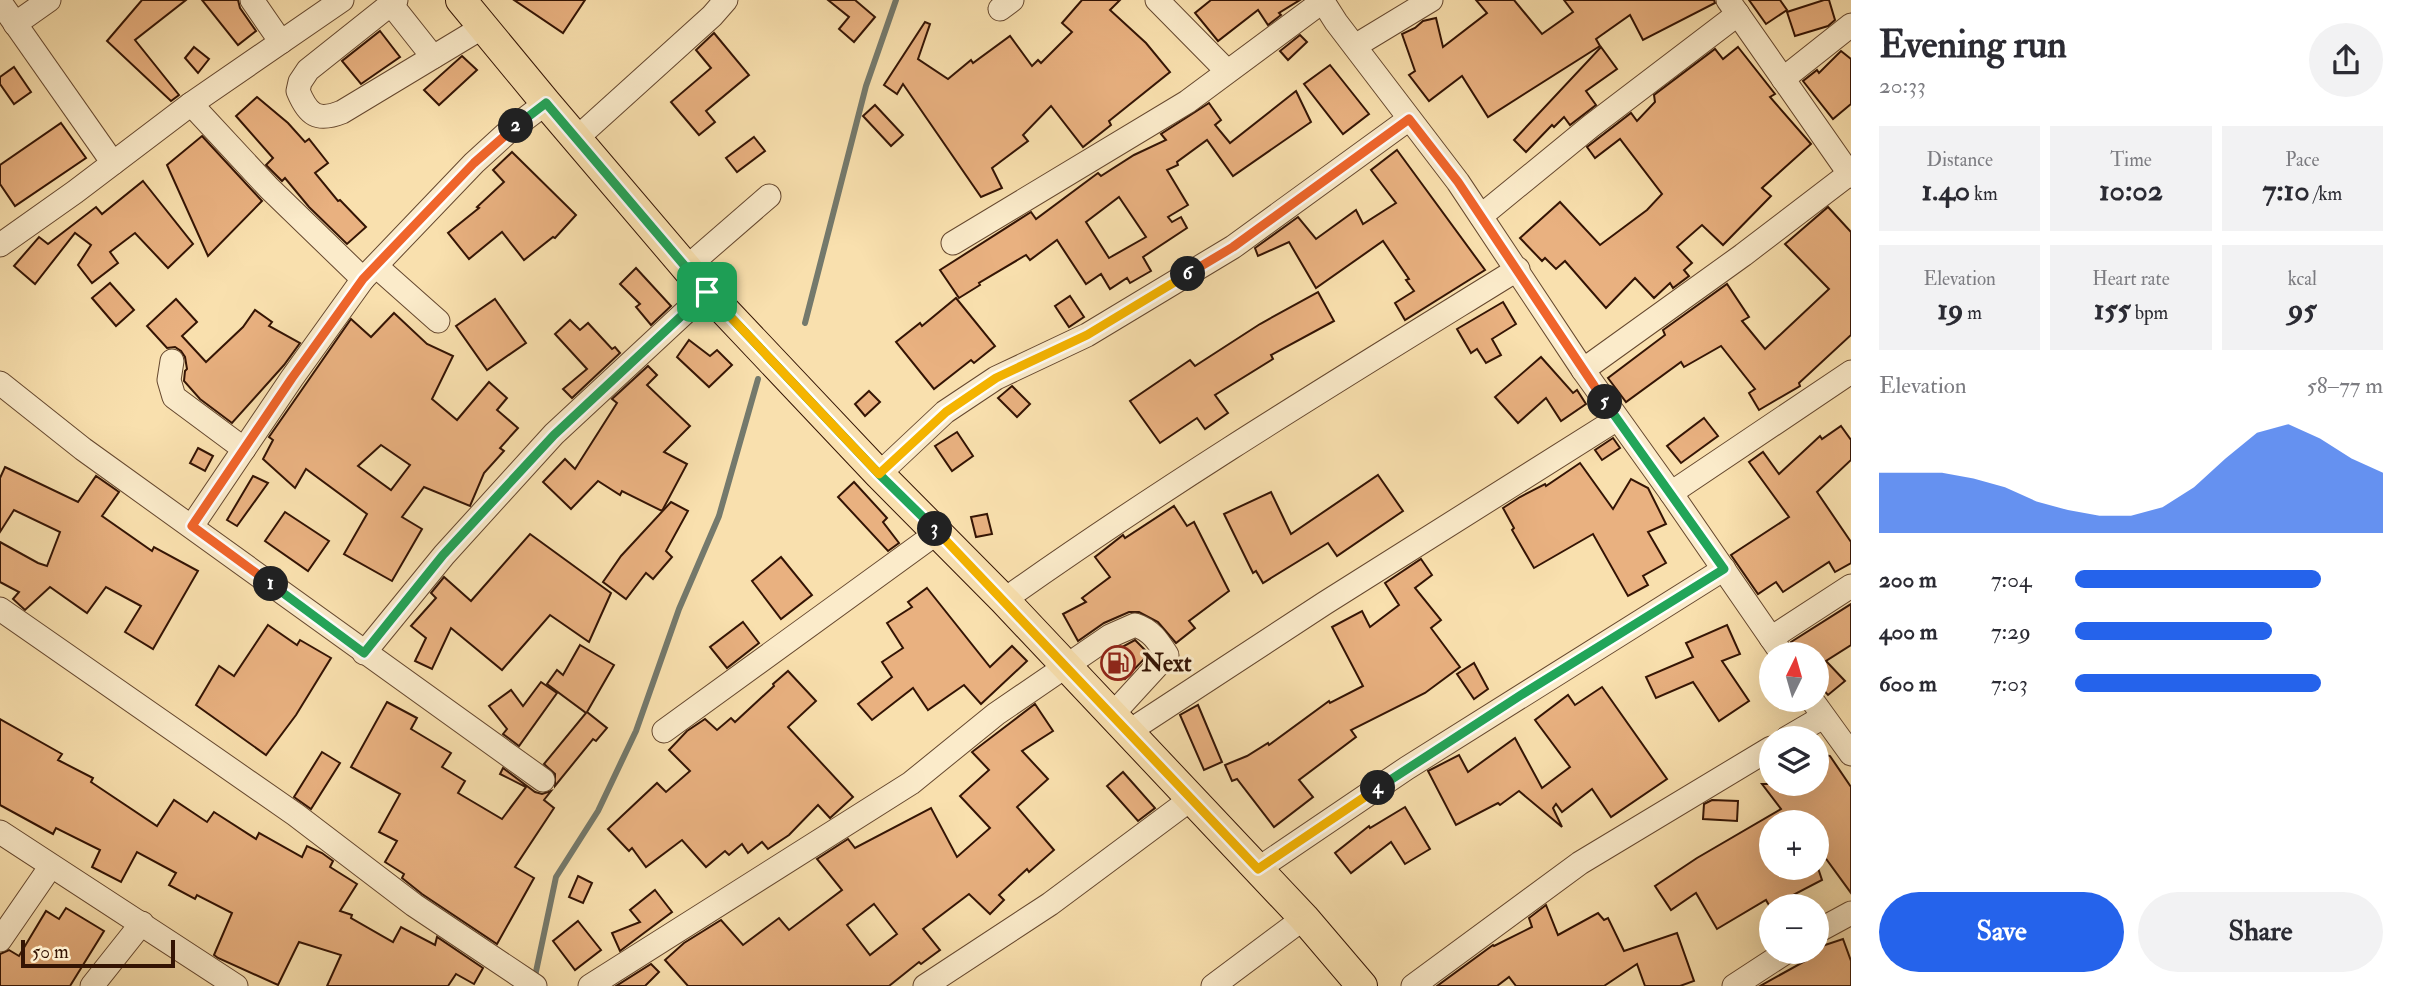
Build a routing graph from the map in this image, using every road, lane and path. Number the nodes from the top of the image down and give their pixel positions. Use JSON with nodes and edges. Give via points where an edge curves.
{"nodes":[{"id":1,"x":48,"y":0,"type":"edge"},
{"id":2,"x":253,"y":0,"type":"edge"},
{"id":3,"x":342,"y":0,"type":"edge"},
{"id":4,"x":726,"y":0,"type":"edge"},
{"id":5,"x":1157,"y":0,"type":"edge"},
{"id":6,"x":1322,"y":0,"type":"edge"},
{"id":7,"x":1431,"y":0,"type":"edge"},
{"id":8,"x":0,"y":2,"type":"edge"},
{"id":9,"x":394,"y":2,"type":"edge"},
{"id":10,"x":1733,"y":7,"type":"edge"},
{"id":11,"x":469,"y":8,"type":"edge"},
{"id":12,"x":15,"y":24,"type":"junction"},
{"id":13,"x":1851,"y":25,"type":"edge"},
{"id":14,"x":281,"y":42,"type":"junction"},
{"id":15,"x":1355,"y":46,"type":"junction"},
{"id":16,"x":433,"y":57,"type":"junction"},
{"id":17,"x":1226,"y":71,"type":"junction"},
{"id":18,"x":1783,"y":79,"type":"junction"},
{"id":19,"x":546,"y":103,"type":"junction"},
{"id":20,"x":191,"y":104,"type":"junction"},
{"id":21,"x":1409,"y":119,"type":"junction"},
{"id":22,"x":577,"y":138,"type":"junction"},
{"id":23,"x":113,"y":163,"type":"junction"},
{"id":24,"x":1850,"y":175,"type":"edge"},
{"id":25,"x":769,"y":196,"type":"dead end"},
{"id":26,"x":1481,"y":216,"type":"junction"},
{"id":27,"x":953,"y":243,"type":"dead end"},
{"id":28,"x":0,"y":245,"type":"edge"},
{"id":29,"x":686,"y":268,"type":"junction"},
{"id":30,"x":1518,"y":269,"type":"junction"},
{"id":31,"x":370,"y":272,"type":"junction"},
{"id":32,"x":707,"y":292,"type":"junction"},
{"id":33,"x":438,"y":321,"type":"dead end"},
{"id":34,"x":172,"y":361,"type":"dead end"},
{"id":35,"x":1583,"y":370,"type":"junction"},
{"id":36,"x":1851,"y":372,"type":"edge"},
{"id":37,"x":0,"y":383,"type":"edge"},
{"id":38,"x":1617,"y":419,"type":"junction"},
{"id":39,"x":244,"y":449,"type":"junction"},
{"id":40,"x":879,"y":474,"type":"junction"},
{"id":41,"x":1671,"y":493,"type":"junction"},
{"id":42,"x":192,"y":526,"type":"junction"},
{"id":43,"x":938,"y":532,"type":"junction"},
{"id":44,"x":1724,"y":569,"type":"junction"},
{"id":45,"x":1851,"y":586,"type":"edge"},
{"id":46,"x":1004,"y":600,"type":"junction"},
{"id":47,"x":0,"y":609,"type":"edge"},
{"id":48,"x":1773,"y":642,"type":"edge"},
{"id":49,"x":1781,"y":642,"type":"edge"},
{"id":50,"x":364,"y":653,"type":"junction"},
{"id":51,"x":1065,"y":667,"type":"junction"},
{"id":52,"x":1814,"y":712,"type":"edge"},
{"id":53,"x":1819,"y":712,"type":"edge"},
{"id":54,"x":1120,"y":724,"type":"junction"},
{"id":55,"x":1799,"y":726,"type":"edge"},
{"id":56,"x":664,"y":731,"type":"dead end"},
{"id":57,"x":1851,"y":754,"type":"edge"},
{"id":58,"x":1759,"y":755,"type":"edge"},
{"id":59,"x":544,"y":780,"type":"dead end"},
{"id":60,"x":1191,"y":799,"type":"junction"},
{"id":61,"x":0,"y":832,"type":"edge"},
{"id":62,"x":51,"y":866,"type":"junction"},
{"id":63,"x":1258,"y":869,"type":"junction"},
{"id":64,"x":1851,"y":913,"type":"edge"},
{"id":65,"x":1304,"y":918,"type":"junction"},
{"id":66,"x":142,"y":923,"type":"junction"},
{"id":67,"x":1829,"y":925,"type":"edge"},
{"id":68,"x":0,"y":940,"type":"edge"},
{"id":69,"x":1768,"y":964,"type":"edge"},
{"id":70,"x":92,"y":986,"type":"edge"},
{"id":71,"x":236,"y":986,"type":"edge"},
{"id":72,"x":535,"y":986,"type":"edge"},
{"id":73,"x":590,"y":986,"type":"edge"},
{"id":74,"x":925,"y":986,"type":"edge"},
{"id":75,"x":1213,"y":986,"type":"edge"},
{"id":76,"x":1362,"y":986,"type":"edge"},
{"id":77,"x":1413,"y":986,"type":"edge"},
{"id":78,"x":1734,"y":986,"type":"edge"}],
"edges":[{"from":1,"to":12,"type":"street"},
{"from":2,"to":14,"type":"street"},
{"from":3,"to":14,"type":"street"},
{"from":4,"to":22,"type":"street"},
{"from":5,"to":17,"type":"street"},
{"from":6,"to":15,"type":"street"},
{"from":6,"to":17,"type":"street"},
{"from":7,"to":15,"type":"street"},
{"from":8,"to":12,"type":"street"},
{"from":9,"to":16,"type":"street"},
{"from":9,"to":16,"type":"street","via":[[308,70],[298,91],[308,110],[320,117],[342,112]]},
{"from":10,"to":18,"type":"street"},
{"from":10,"to":26,"type":"street"},
{"from":11,"to":16,"type":"street"},
{"from":11,"to":19,"type":"main road"},
{"from":12,"to":23,"type":"street"},
{"from":13,"to":18,"type":"street"},
{"from":14,"to":20,"type":"street"},
{"from":15,"to":21,"type":"street"},
{"from":17,"to":27,"type":"street","via":[[1186,102]]},
{"from":18,"to":24,"type":"street"},
{"from":19,"to":22,"type":"main road"},
{"from":19,"to":31,"type":"street","via":[[474,163]]},
{"from":20,"to":23,"type":"street"},
{"from":20,"to":31,"type":"street","via":[[269,188]]},
{"from":21,"to":26,"type":"street"},
{"from":21,"to":40,"type":"street","via":[[1233,247],[1087,335],[996,378],[946,412]]},
{"from":22,"to":29,"type":"main road"},
{"from":23,"to":28,"type":"street"},
{"from":24,"to":35,"type":"street"},
{"from":25,"to":29,"type":"street"},
{"from":26,"to":30,"type":"street"},
{"from":29,"to":32,"type":"main road"},
{"from":30,"to":35,"type":"street"},
{"from":30,"to":46,"type":"street","via":[[1088,540]]},
{"from":31,"to":33,"type":"street"},
{"from":31,"to":39,"type":"street"},
{"from":32,"to":40,"type":"main road"},
{"from":32,"to":50,"type":"street","via":[[554,435],[443,555]]},
{"from":34,"to":39,"type":"street","via":[[169,380],[174,397]]},
{"from":35,"to":38,"type":"street"},
{"from":36,"to":41,"type":"street"},
{"from":37,"to":42,"type":"street"},
{"from":38,"to":41,"type":"street"},
{"from":38,"to":54,"type":"street","via":[[1325,603]]},
{"from":39,"to":42,"type":"street"},
{"from":40,"to":43,"type":"main road"},
{"from":41,"to":44,"type":"street"},
{"from":42,"to":50,"type":"street"},
{"from":43,"to":46,"type":"main road"},
{"from":43,"to":56,"type":"street"},
{"from":44,"to":48,"type":"street"},
{"from":44,"to":63,"type":"street","via":[[1418,761]]},
{"from":45,"to":49,"type":"street"},
{"from":46,"to":51,"type":"main road"},
{"from":47,"to":72,"type":"street"},
{"from":50,"to":59,"type":"street"},
{"from":51,"to":54,"type":"main road"},
{"from":51,"to":54,"type":"street","via":[[1135,625],[1153,635],[1167,655]]},
{"from":51,"to":73,"type":"street","via":[[996,714],[911,783]]},
{"from":52,"to":55,"type":"street"},
{"from":53,"to":57,"type":"street"},
{"from":54,"to":60,"type":"main road"},
{"from":58,"to":77,"type":"street","via":[[1580,863]]},
{"from":60,"to":63,"type":"main road"},
{"from":60,"to":74,"type":"street","via":[[1050,904]]},
{"from":61,"to":62,"type":"street"},
{"from":62,"to":66,"type":"street"},
{"from":62,"to":68,"type":"street"},
{"from":63,"to":65,"type":"main road"},
{"from":64,"to":67,"type":"street"},
{"from":65,"to":75,"type":"street"},
{"from":65,"to":76,"type":"main road"},
{"from":66,"to":70,"type":"street"},
{"from":66,"to":71,"type":"street"},
{"from":69,"to":78,"type":"street"}]}
